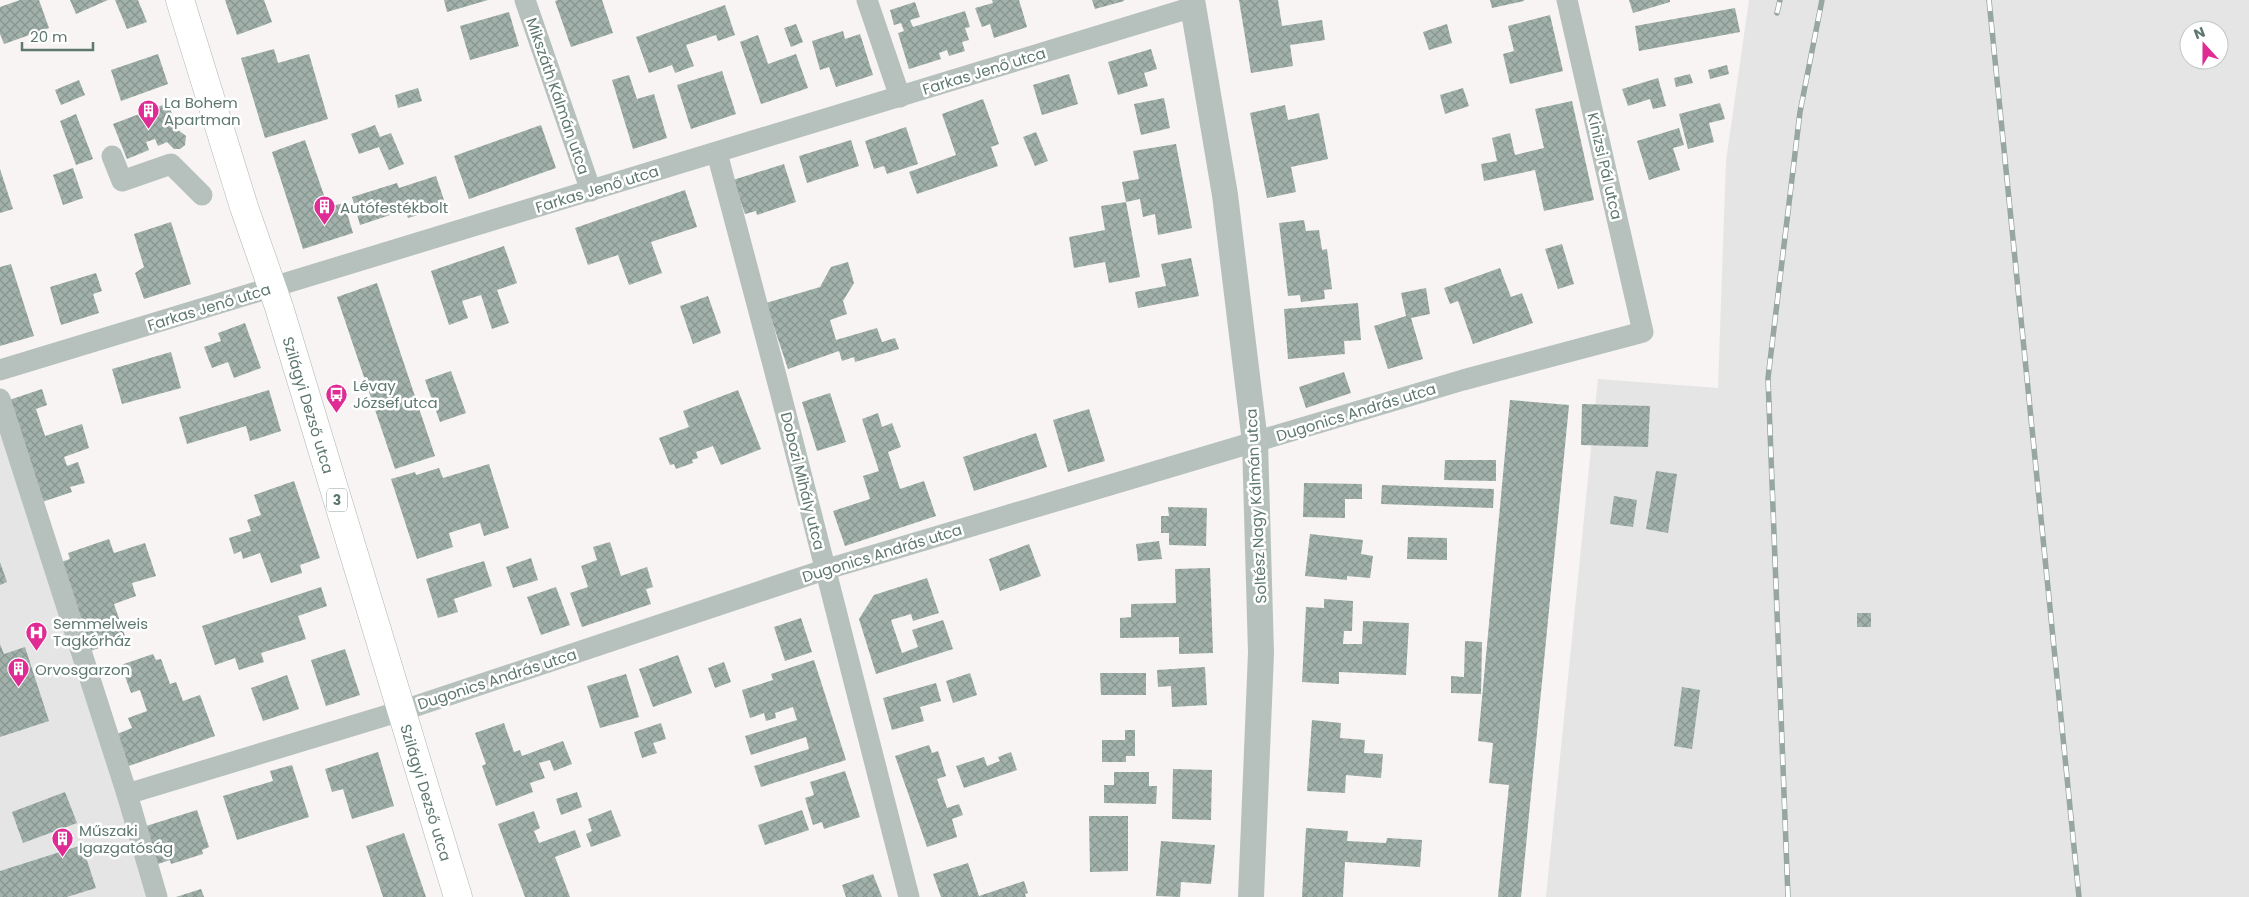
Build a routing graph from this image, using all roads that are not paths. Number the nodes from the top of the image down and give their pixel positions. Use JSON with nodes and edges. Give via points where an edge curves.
{"nodes":[{"id":1,"x":180,"y":0,"type":"edge"},
{"id":2,"x":525,"y":0,"type":"edge"},
{"id":3,"x":867,"y":0,"type":"edge"},
{"id":4,"x":1567,"y":0,"type":"edge"},
{"id":5,"x":1193,"y":4,"type":"edge"},
{"id":6,"x":900,"y":97,"type":"junction"},
{"id":7,"x":717,"y":153,"type":"junction"},
{"id":8,"x":112,"y":156,"type":"dead end"},
{"id":9,"x":590,"y":191,"type":"junction"},
{"id":10,"x":202,"y":195,"type":"dead end"},
{"id":11,"x":272,"y":288,"type":"junction"},
{"id":12,"x":1643,"y":332,"type":"joint"},
{"id":13,"x":0,"y":370,"type":"edge"},
{"id":14,"x":0,"y":399,"type":"edge"},
{"id":15,"x":1255,"y":442,"type":"junction"},
{"id":16,"x":824,"y":570,"type":"junction"},
{"id":17,"x":401,"y":711,"type":"junction"},
{"id":18,"x":127,"y":794,"type":"junction"},
{"id":19,"x":157,"y":897,"type":"edge"},
{"id":20,"x":458,"y":897,"type":"edge"},
{"id":21,"x":909,"y":897,"type":"edge"},
{"id":22,"x":1250,"y":897,"type":"edge"}],
"edges":[{"from":1,"to":11,"type":"main road","name":"Szilágyi Dezső utca","number":"3"},
{"from":2,"to":9,"type":"street","name":"Mikszáth Kálmán utca"},
{"from":3,"to":6,"type":"street"},
{"from":4,"to":12,"type":"street","name":"Kinizsi Pál utca"},
{"from":5,"to":6,"type":"street","name":"Farkas Jenő utca"},
{"from":5,"to":15,"type":"street","name":"Soltész Nagy Kálmán utca","via":[[1225,195]]},
{"from":6,"to":7,"type":"street","name":"Farkas Jenő utca"},
{"from":7,"to":9,"type":"street","name":"Farkas Jenő utca"},
{"from":7,"to":16,"type":"street","name":"Dobozi Mihály utca"},
{"from":8,"to":10,"type":"street","via":[[122,181],[170,164],[176,165]]},
{"from":9,"to":11,"type":"street","name":"Farkas Jenő utca"},
{"from":11,"to":13,"type":"street","name":"Farkas Jenő utca"},
{"from":11,"to":17,"type":"main road","name":"Szilágyi Dezső utca","number":"3"},
{"from":12,"to":15,"type":"street","name":"Dugonics András utca","via":[[1463,380]]},
{"from":14,"to":18,"type":"street"},
{"from":15,"to":16,"type":"street","name":"Dugonics András utca"},
{"from":15,"to":22,"type":"street","name":"Soltész Nagy Kálmán utca","via":[[1261,653]]},
{"from":16,"to":17,"type":"street","name":"Dugonics András utca"},
{"from":16,"to":21,"type":"street","name":"Dobozi Mihály utca"},
{"from":17,"to":18,"type":"street","name":"Dugonics András utca"},
{"from":17,"to":20,"type":"main road","name":"Szilágyi Dezső utca","number":"3"},
{"from":18,"to":19,"type":"street"}]}
